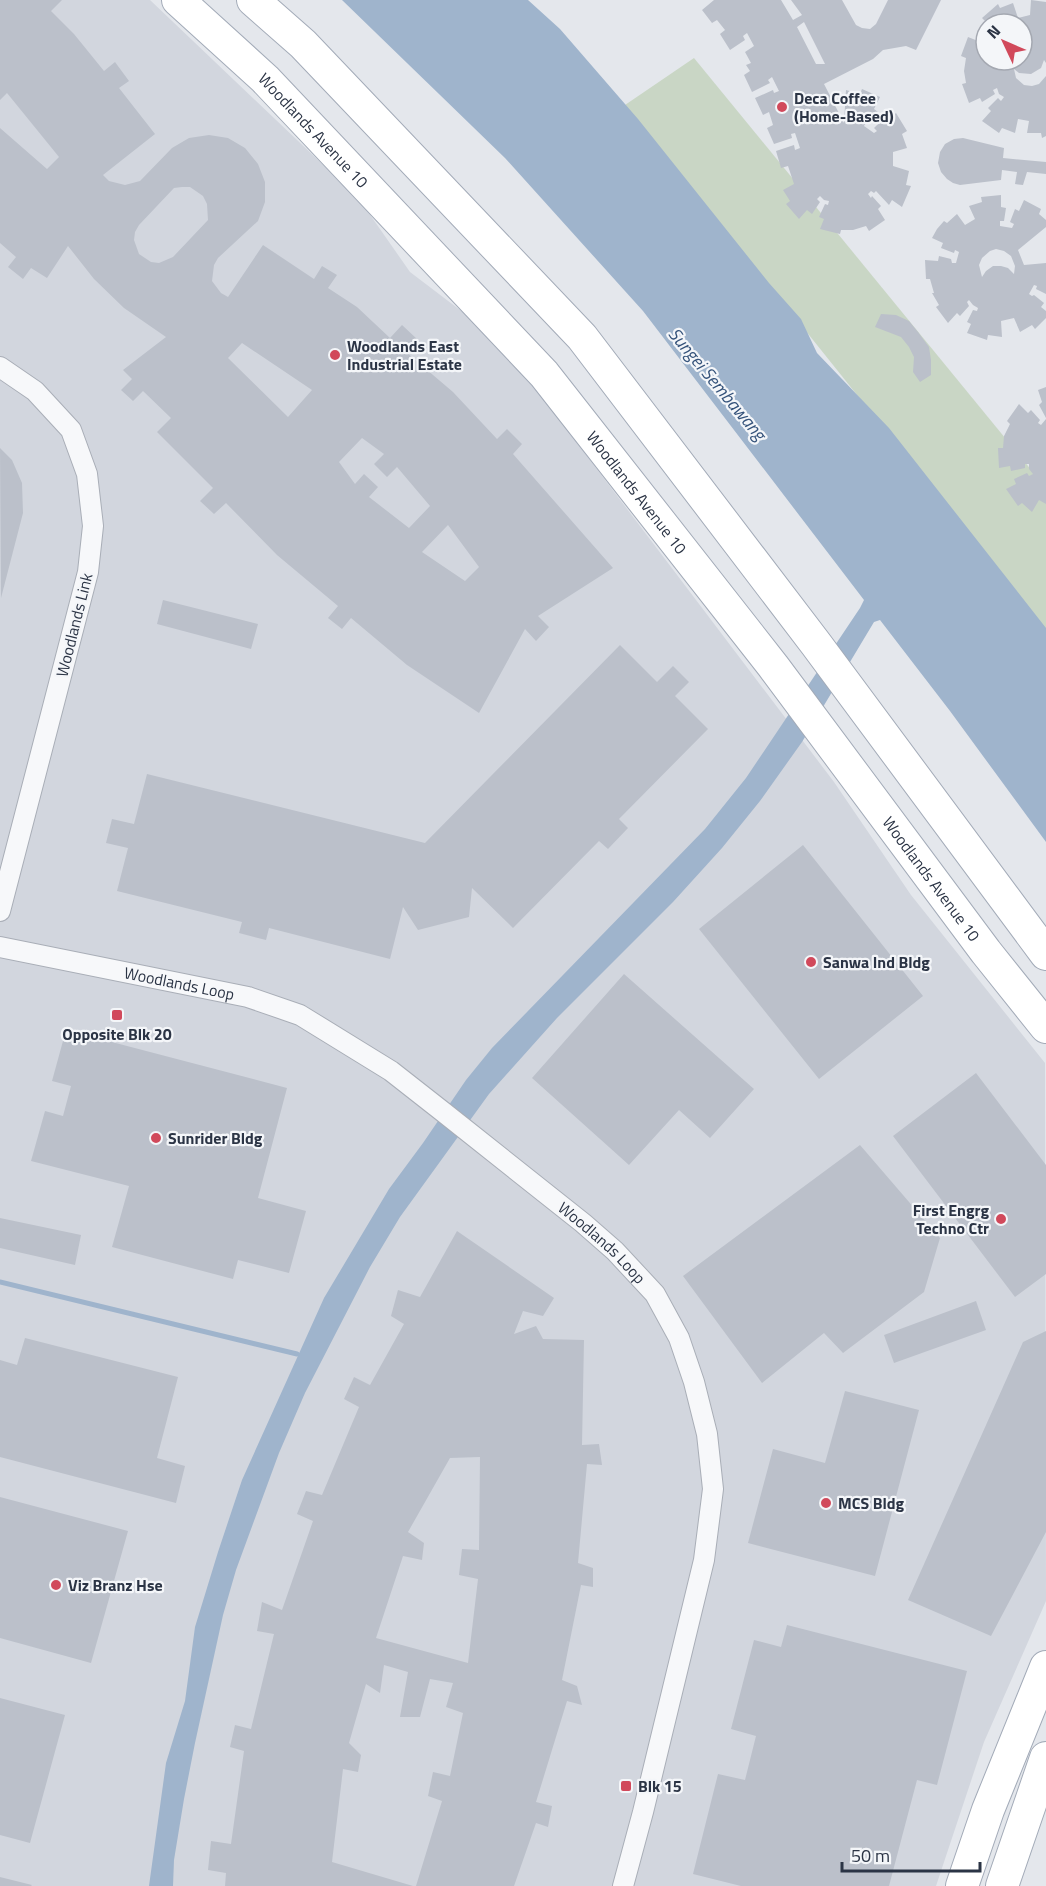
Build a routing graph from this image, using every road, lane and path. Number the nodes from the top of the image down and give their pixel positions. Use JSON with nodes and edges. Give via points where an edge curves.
{"nodes":[{"id":1,"x":178,"y":0,"type":"edge"},
{"id":2,"x":253,"y":0,"type":"edge"},
{"id":3,"x":0,"y":367,"type":"edge"},
{"id":4,"x":0,"y":911,"type":"edge"},
{"id":5,"x":0,"y":947,"type":"edge"},
{"id":6,"x":1046,"y":954,"type":"edge"},
{"id":7,"x":1046,"y":1028,"type":"edge"},
{"id":8,"x":1046,"y":1667,"type":"edge"},
{"id":9,"x":1046,"y":1758,"type":"edge"},
{"id":10,"x":623,"y":1886,"type":"edge"},
{"id":11,"x":962,"y":1886,"type":"edge"},
{"id":12,"x":1002,"y":1886,"type":"edge"}],
"edges":[{"from":1,"to":7,"type":"main road","name":"Woodlands Avenue 10","via":[[265,79],[544,374],[772,666]]},
{"from":2,"to":6,"type":"main road","via":[[303,44],[582,337]]},
{"from":3,"to":4,"type":"street","name":"Woodlands Link","via":[[34,391],[71,430],[87,474],[93,526],[88,572]]},
{"from":5,"to":10,"type":"street","name":"Woodlands Loop","via":[[248,997],[300,1015],[391,1071],[442,1111],[583,1223],[655,1294],[679,1338],[694,1382],[707,1434],[713,1489],[704,1560]]},
{"from":8,"to":11,"type":"main road"},
{"from":9,"to":12,"type":"main road"}]}
